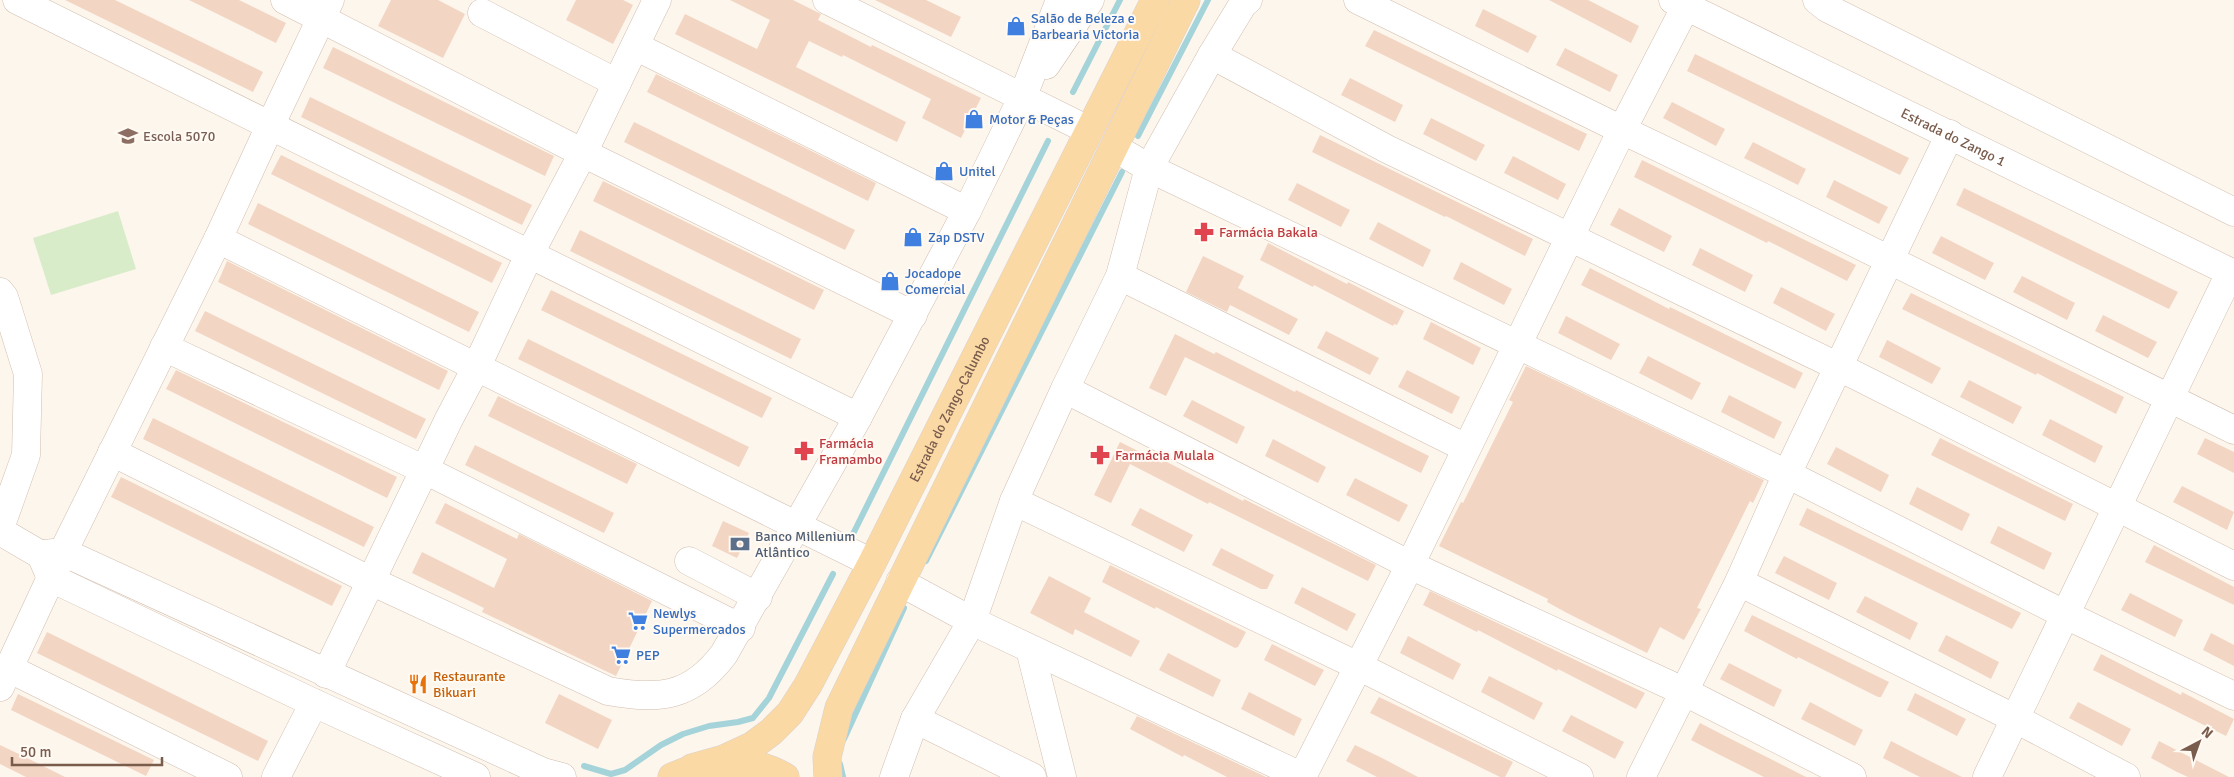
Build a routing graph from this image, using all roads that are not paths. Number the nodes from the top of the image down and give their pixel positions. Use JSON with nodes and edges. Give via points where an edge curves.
{"nodes":[{"id":1,"x":17,"y":0,"type":"edge"},
{"id":2,"x":286,"y":0,"type":"edge"},
{"id":3,"x":657,"y":0,"type":"edge"},
{"id":4,"x":826,"y":0,"type":"edge"},
{"id":5,"x":1060,"y":0,"type":"edge"},
{"id":6,"x":1090,"y":0,"type":"edge"},
{"id":7,"x":1155,"y":0,"type":"edge"},
{"id":8,"x":1186,"y":0,"type":"edge"},
{"id":9,"x":1248,"y":0,"type":"edge"},
{"id":10,"x":1358,"y":0,"type":"edge"},
{"id":11,"x":1817,"y":0,"type":"edge"},
{"id":12,"x":1683,"y":2,"type":"edge"},
{"id":13,"x":326,"y":9,"type":"edge"},
{"id":14,"x":482,"y":13,"type":"dead end"},
{"id":15,"x":635,"y":46,"type":"junction"},
{"id":16,"x":1212,"y":55,"type":"junction"},
{"id":17,"x":617,"y":82,"type":"junction"},
{"id":18,"x":1023,"y":96,"type":"junction"},
{"id":19,"x":270,"y":126,"type":"junction"},
{"id":20,"x":1088,"y":130,"type":"junction"},
{"id":21,"x":1622,"y":130,"type":"junction"},
{"id":22,"x":1950,"y":134,"type":"junction"},
{"id":23,"x":1115,"y":148,"type":"junction"},
{"id":24,"x":583,"y":153,"type":"junction"},
{"id":25,"x":1149,"y":168,"type":"junction"},
{"id":26,"x":966,"y":211,"type":"junction"},
{"id":27,"x":2234,"y":212,"type":"edge"},
{"id":28,"x":1570,"y":235,"type":"junction"},
{"id":29,"x":218,"y":239,"type":"junction"},
{"id":30,"x":529,"y":255,"type":"junction"},
{"id":31,"x":1890,"y":261,"type":"junction"},
{"id":32,"x":2232,"y":274,"type":"edge"},
{"id":33,"x":1120,"y":276,"type":"junction"},
{"id":34,"x":0,"y":292,"type":"edge"},
{"id":35,"x":913,"y":315,"type":"junction"},
{"id":36,"x":1517,"y":344,"type":"junction"},
{"id":37,"x":164,"y":347,"type":"junction"},
{"id":38,"x":477,"y":366,"type":"junction"},
{"id":39,"x":1839,"y":366,"type":"junction"},
{"id":40,"x":1065,"y":388,"type":"junction"},
{"id":41,"x":2170,"y":400,"type":"junction"},
{"id":42,"x":858,"y":417,"type":"junction"},
{"id":43,"x":2234,"y":430,"type":"edge"},
{"id":44,"x":1466,"y":448,"type":"junction"},
{"id":45,"x":112,"y":452,"type":"junction"},
{"id":46,"x":424,"y":470,"type":"junction"},
{"id":47,"x":1787,"y":474,"type":"junction"},
{"id":48,"x":1014,"y":502,"type":"junction"},
{"id":49,"x":2118,"y":508,"type":"junction"},
{"id":50,"x":798,"y":526,"type":"junction"},
{"id":51,"x":0,"y":530,"type":"edge"},
{"id":52,"x":689,"y":561,"type":"dead end"},
{"id":53,"x":52,"y":562,"type":"junction"},
{"id":54,"x":872,"y":562,"type":"junction"},
{"id":55,"x":1410,"y":565,"type":"junction"},
{"id":56,"x":2234,"y":566,"type":"edge"},
{"id":57,"x":371,"y":581,"type":"junction"},
{"id":58,"x":900,"y":582,"type":"junction"},
{"id":59,"x":1739,"y":582,"type":"junction"},
{"id":60,"x":758,"y":597,"type":"junction"},
{"id":61,"x":2066,"y":615,"type":"junction"},
{"id":62,"x":972,"y":621,"type":"junction"},
{"id":63,"x":741,"y":628,"type":"junction"},
{"id":64,"x":1030,"y":649,"type":"junction"},
{"id":65,"x":1358,"y":666,"type":"junction"},
{"id":66,"x":326,"y":674,"type":"junction"},
{"id":67,"x":5,"y":678,"type":"edge"},
{"id":68,"x":1685,"y":692,"type":"junction"},
{"id":69,"x":2234,"y":696,"type":"edge"},
{"id":70,"x":314,"y":703,"type":"junction"},
{"id":71,"x":915,"y":719,"type":"junction"},
{"id":72,"x":2016,"y":719,"type":"junction"},
{"id":73,"x":682,"y":772,"type":"edge"},
{"id":74,"x":552,"y":774,"type":"edge"},
{"id":75,"x":228,"y":777,"type":"edge"},
{"id":76,"x":276,"y":777,"type":"edge"},
{"id":77,"x":476,"y":777,"type":"edge"},
{"id":78,"x":785,"y":777,"type":"edge"},
{"id":79,"x":828,"y":777,"type":"edge"},
{"id":80,"x":894,"y":777,"type":"edge"},
{"id":81,"x":1032,"y":777,"type":"edge"},
{"id":82,"x":1062,"y":777,"type":"edge"},
{"id":83,"x":1302,"y":777,"type":"edge"},
{"id":84,"x":1579,"y":777,"type":"edge"},
{"id":85,"x":1641,"y":777,"type":"edge"},
{"id":86,"x":1852,"y":777,"type":"edge"},
{"id":87,"x":1987,"y":777,"type":"edge"},
{"id":88,"x":2126,"y":777,"type":"edge"}],
"edges":[{"from":1,"to":19,"type":"street"},
{"from":2,"to":13,"type":"street"},
{"from":3,"to":15,"type":"street"},
{"from":4,"to":18,"type":"street"},
{"from":5,"to":18,"type":"street"},
{"from":6,"to":18,"type":"street"},
{"from":7,"to":20,"type":"main road","name":"Estrada do Zango-Calumbo"},
{"from":8,"to":23,"type":"main road"},
{"from":9,"to":16,"type":"street"},
{"from":10,"to":21,"type":"street"},
{"from":11,"to":27,"type":"street"},
{"from":12,"to":21,"type":"street"},
{"from":12,"to":22,"type":"street","name":"Estrada do Zango 1"},
{"from":13,"to":19,"type":"street"},
{"from":13,"to":24,"type":"street"},
{"from":14,"to":17,"type":"street"},
{"from":15,"to":17,"type":"street"},
{"from":15,"to":26,"type":"street"},
{"from":16,"to":25,"type":"street"},
{"from":16,"to":28,"type":"street","via":[[1387,148]]},
{"from":17,"to":24,"type":"street"},
{"from":18,"to":20,"type":"street"},
{"from":18,"to":26,"type":"street"},
{"from":19,"to":29,"type":"street"},
{"from":19,"to":30,"type":"street"},
{"from":20,"to":54,"type":"main road","name":"Estrada do Zango-Calumbo"},
{"from":21,"to":28,"type":"street"},
{"from":21,"to":31,"type":"street"},
{"from":22,"to":31,"type":"street"},
{"from":22,"to":32,"type":"street","name":"Estrada do Zango 1"},
{"from":23,"to":25,"type":"street"},
{"from":23,"to":58,"type":"main road"},
{"from":24,"to":30,"type":"street"},
{"from":24,"to":35,"type":"street"},
{"from":25,"to":33,"type":"street"},
{"from":25,"to":36,"type":"street"},
{"from":26,"to":35,"type":"street"},
{"from":28,"to":36,"type":"street"},
{"from":28,"to":39,"type":"street"},
{"from":29,"to":37,"type":"street"},
{"from":29,"to":38,"type":"street"},
{"from":30,"to":38,"type":"street"},
{"from":30,"to":42,"type":"street"},
{"from":31,"to":39,"type":"street"},
{"from":31,"to":41,"type":"street"},
{"from":32,"to":41,"type":"street"},
{"from":33,"to":40,"type":"street"},
{"from":33,"to":44,"type":"street"},
{"from":34,"to":51,"type":"street","via":[[28,374],[26,455]]},
{"from":35,"to":42,"type":"street"},
{"from":36,"to":44,"type":"street"},
{"from":36,"to":47,"type":"street"},
{"from":37,"to":45,"type":"street"},
{"from":37,"to":46,"type":"street"},
{"from":38,"to":46,"type":"street"},
{"from":38,"to":50,"type":"street"},
{"from":39,"to":47,"type":"street"},
{"from":39,"to":49,"type":"street"},
{"from":40,"to":48,"type":"street"},
{"from":40,"to":55,"type":"street"},
{"from":41,"to":43,"type":"street"},
{"from":41,"to":49,"type":"street"},
{"from":42,"to":50,"type":"street"},
{"from":44,"to":55,"type":"street"},
{"from":45,"to":53,"type":"street"},
{"from":45,"to":57,"type":"street"},
{"from":46,"to":57,"type":"street"},
{"from":46,"to":63,"type":"street"},
{"from":47,"to":59,"type":"street"},
{"from":47,"to":61,"type":"street"},
{"from":48,"to":62,"type":"street"},
{"from":48,"to":65,"type":"street"},
{"from":49,"to":56,"type":"street"},
{"from":49,"to":61,"type":"street"},
{"from":50,"to":54,"type":"street"},
{"from":50,"to":60,"type":"street"},
{"from":51,"to":53,"type":"street"},
{"from":52,"to":60,"type":"street"},
{"from":53,"to":66,"type":"street"},
{"from":53,"to":67,"type":"street"},
{"from":53,"to":70,"type":"street"},
{"from":54,"to":73,"type":"main road","name":"Estrada do Zango-Calumbo","via":[[825,654],[790,713],[752,746]]},
{"from":55,"to":65,"type":"street"},
{"from":55,"to":68,"type":"street"},
{"from":57,"to":63,"type":"street","via":[[608,691],[634,696],[658,696],[682,690],[704,676]]},
{"from":57,"to":66,"type":"street"},
{"from":58,"to":62,"type":"street"},
{"from":58,"to":79,"type":"main road","via":[[840,708],[827,757]]},
{"from":59,"to":68,"type":"street"},
{"from":59,"to":72,"type":"street"},
{"from":60,"to":63,"type":"street"},
{"from":61,"to":69,"type":"street"},
{"from":61,"to":72,"type":"street"},
{"from":62,"to":64,"type":"street"},
{"from":62,"to":71,"type":"street"},
{"from":64,"to":82,"type":"street"},
{"from":64,"to":83,"type":"street"},
{"from":65,"to":83,"type":"street"},
{"from":65,"to":84,"type":"street"},
{"from":66,"to":74,"type":"street"},
{"from":67,"to":75,"type":"street"},
{"from":68,"to":85,"type":"street"},
{"from":68,"to":86,"type":"street"},
{"from":70,"to":76,"type":"street"},
{"from":70,"to":77,"type":"street"},
{"from":71,"to":80,"type":"street"},
{"from":71,"to":81,"type":"street"},
{"from":72,"to":87,"type":"street"},
{"from":72,"to":88,"type":"street"},
{"from":73,"to":78,"type":"main road","via":[[724,762],[752,765]]}]}
